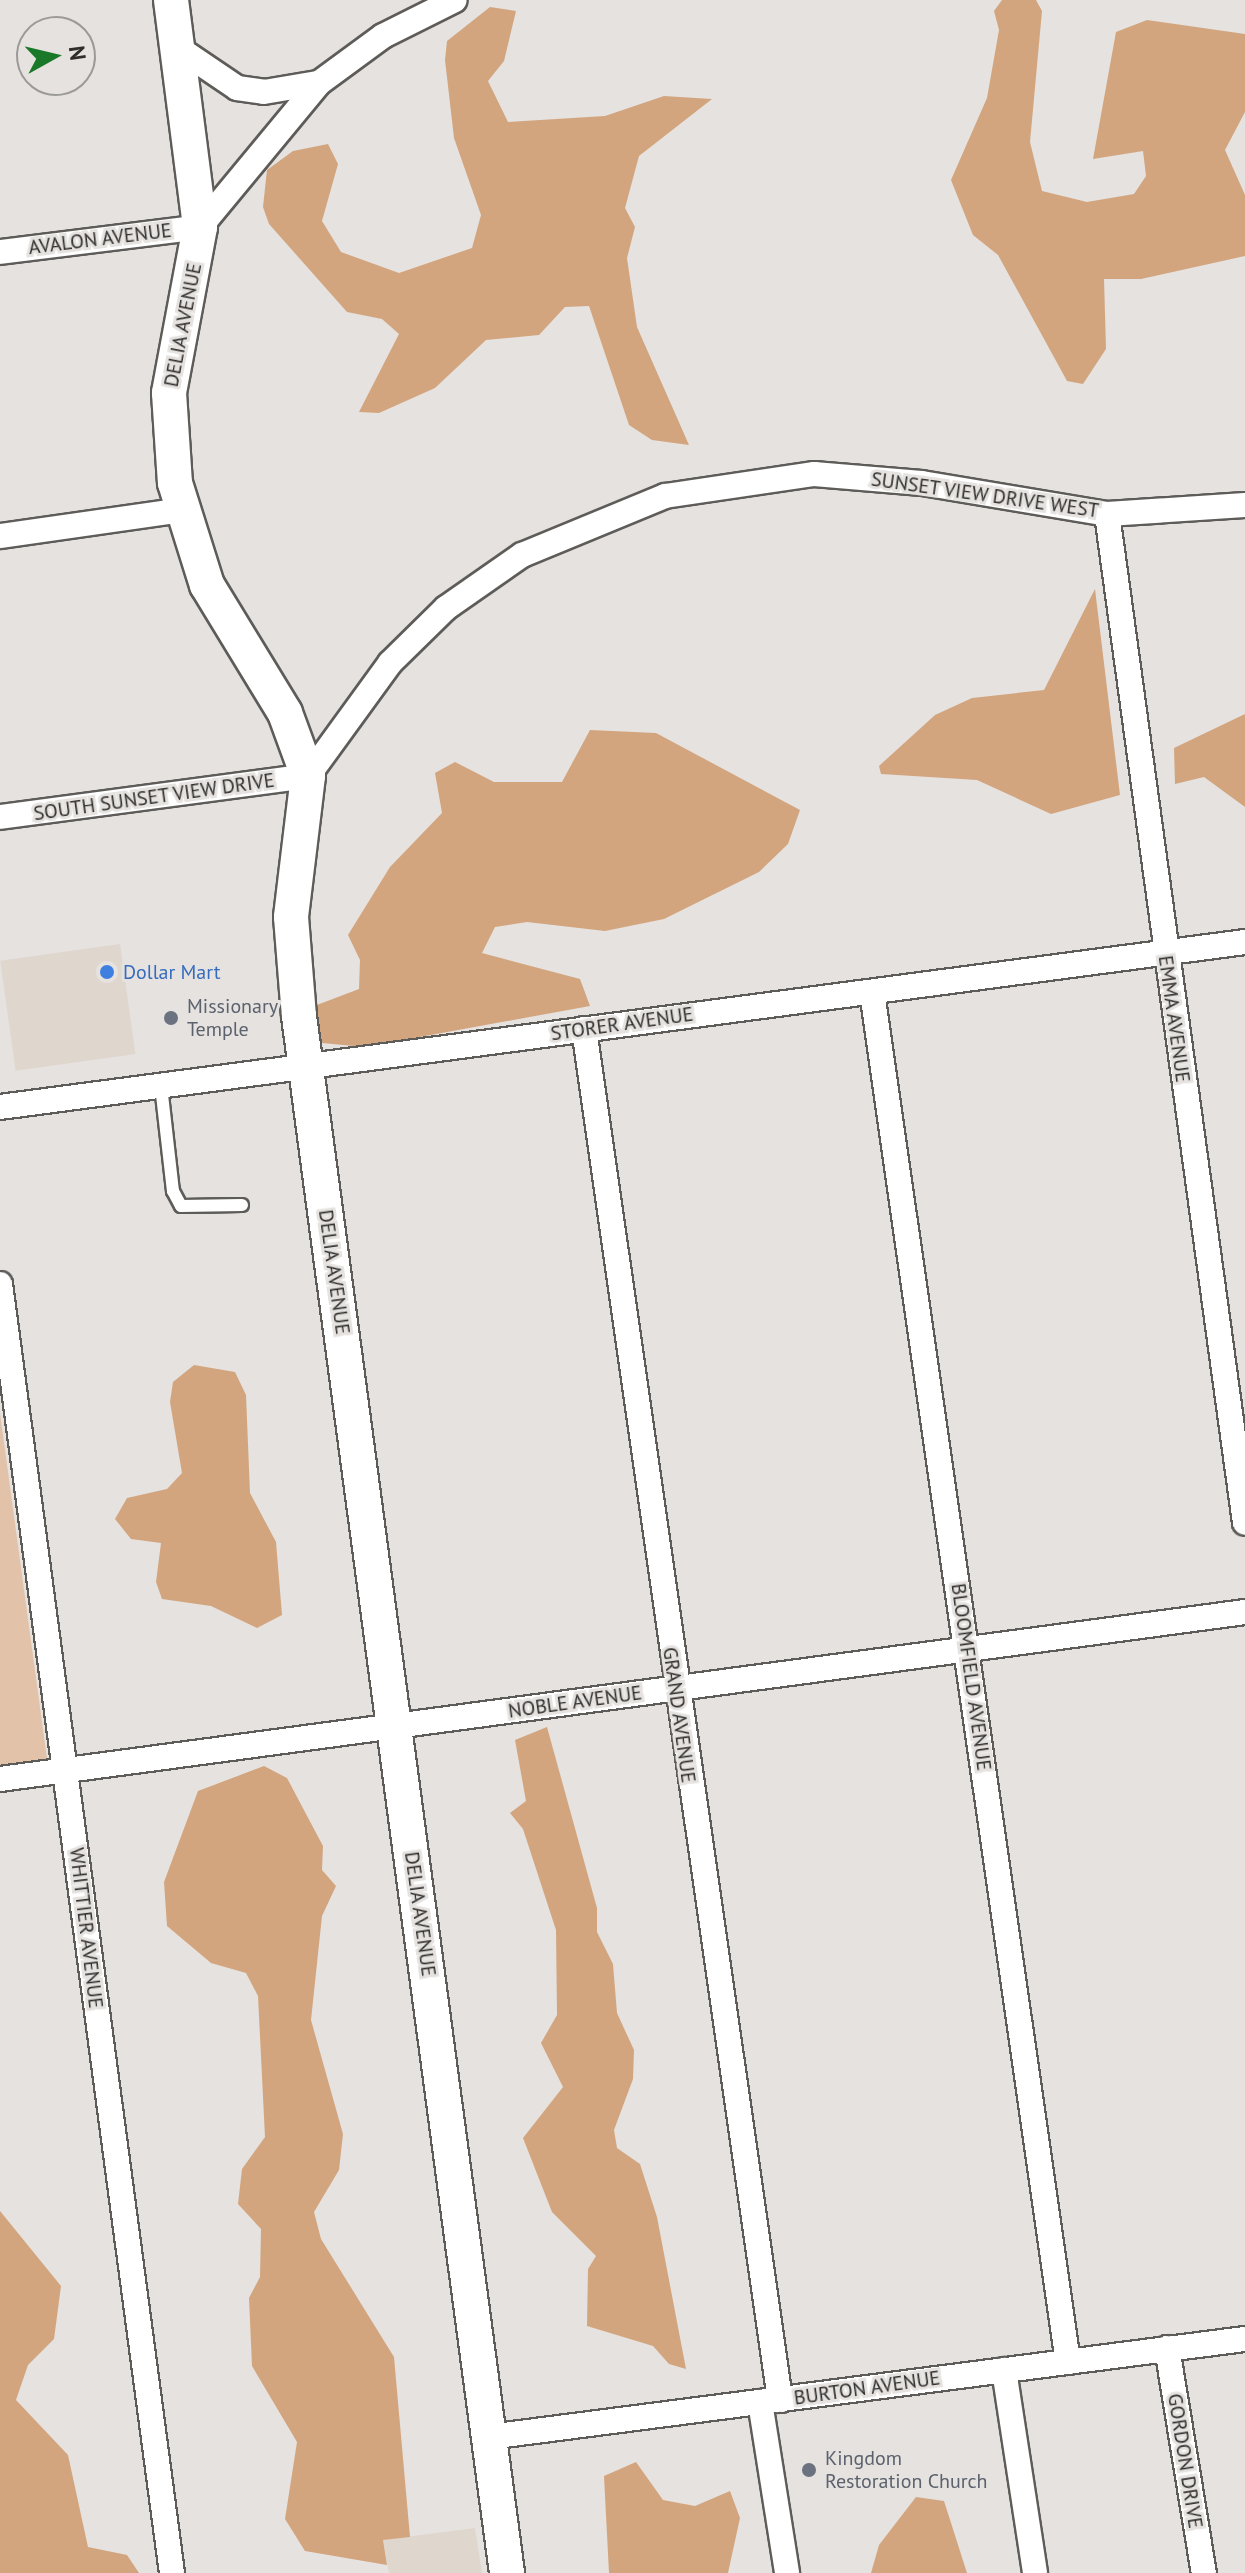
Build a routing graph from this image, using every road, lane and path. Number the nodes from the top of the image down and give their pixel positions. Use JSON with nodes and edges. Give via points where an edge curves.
{"nodes":[{"id":1,"x":171,"y":0,"type":"edge"},
{"id":2,"x":455,"y":0,"type":"edge"},
{"id":3,"x":178,"y":48,"type":"junction"},
{"id":4,"x":319,"y":83,"type":"junction"},
{"id":5,"x":200,"y":227,"type":"junction"},
{"id":6,"x":0,"y":252,"type":"edge"},
{"id":7,"x":1245,"y":505,"type":"edge"},
{"id":8,"x":182,"y":510,"type":"junction"},
{"id":9,"x":1107,"y":514,"type":"junction"},
{"id":10,"x":0,"y":536,"type":"edge"},
{"id":11,"x":308,"y":776,"type":"junction"},
{"id":12,"x":0,"y":817,"type":"edge"},
{"id":13,"x":1245,"y":942,"type":"edge"},
{"id":14,"x":1165,"y":953,"type":"junction"},
{"id":15,"x":872,"y":992,"type":"junction"},
{"id":16,"x":584,"y":1029,"type":"junction"},
{"id":17,"x":306,"y":1067,"type":"junction"},
{"id":18,"x":161,"y":1086,"type":"junction"},
{"id":19,"x":0,"y":1107,"type":"edge"},
{"id":20,"x":242,"y":1205,"type":"dead end"},
{"id":21,"x":0,"y":1284,"type":"edge"},
{"id":22,"x":1245,"y":1523,"type":"edge"},
{"id":23,"x":1245,"y":1612,"type":"edge"},
{"id":24,"x":967,"y":1649,"type":"junction"},
{"id":25,"x":675,"y":1689,"type":"junction"},
{"id":26,"x":395,"y":1727,"type":"junction"},
{"id":27,"x":64,"y":1770,"type":"junction"},
{"id":28,"x":0,"y":1779,"type":"edge"},
{"id":29,"x":1245,"y":2339,"type":"edge"},
{"id":30,"x":1167,"y":2348,"type":"junction"},
{"id":31,"x":1068,"y":2362,"type":"junction"},
{"id":32,"x":1004,"y":2370,"type":"junction"},
{"id":33,"x":770,"y":2401,"type":"junction"},
{"id":34,"x":489,"y":2437,"type":"junction"},
{"id":35,"x":172,"y":2573,"type":"edge"},
{"id":36,"x":507,"y":2573,"type":"edge"},
{"id":37,"x":787,"y":2573,"type":"edge"},
{"id":38,"x":1035,"y":2573,"type":"edge"},
{"id":39,"x":1204,"y":2573,"type":"edge"}],
"edges":[{"from":1,"to":3,"type":"street","name":"DELIA AVENUE"},
{"from":2,"to":4,"type":"street","via":[[383,36]]},
{"from":3,"to":4,"type":"street","via":[[237,88],[264,92]]},
{"from":3,"to":5,"type":"street","name":"DELIA AVENUE"},
{"from":4,"to":5,"type":"street"},
{"from":5,"to":6,"type":"street","name":"AVALON AVENUE"},
{"from":5,"to":8,"type":"street","name":"DELIA AVENUE","via":[[169,393]]},
{"from":7,"to":9,"type":"street","name":"SUNSET VIEW DRIVE WEST"},
{"from":8,"to":10,"type":"street"},
{"from":8,"to":11,"type":"street","name":"DELIA AVENUE","via":[[207,585],[285,713]]},
{"from":9,"to":11,"type":"street","name":"SUNSET VIEW DRIVE WEST","via":[[814,474],[720,485],[635,505],[522,555],[446,608],[390,663]]},
{"from":9,"to":14,"type":"street","name":"EMMA AVENUE"},
{"from":11,"to":12,"type":"street","name":"SOUTH SUNSET VIEW DRIVE"},
{"from":11,"to":17,"type":"street","name":"DELIA AVENUE","via":[[291,917]]},
{"from":13,"to":14,"type":"street","name":"STORER AVENUE"},
{"from":14,"to":15,"type":"street","name":"STORER AVENUE"},
{"from":14,"to":22,"type":"street","name":"EMMA AVENUE"},
{"from":15,"to":16,"type":"street","name":"STORER AVENUE"},
{"from":15,"to":24,"type":"street","name":"BLOOMFIELD AVENUE"},
{"from":16,"to":17,"type":"street","name":"STORER AVENUE"},
{"from":16,"to":25,"type":"street","name":"GRAND AVENUE"},
{"from":17,"to":18,"type":"street","name":"STORER AVENUE"},
{"from":17,"to":26,"type":"street","name":"DELIA AVENUE"},
{"from":18,"to":19,"type":"street","name":"STORER AVENUE"},
{"from":18,"to":20,"type":"lane","via":[[173,1191],[181,1206]]},
{"from":21,"to":27,"type":"street","name":"WHITTIER AVENUE"},
{"from":23,"to":24,"type":"street","name":"NOBLE AVENUE"},
{"from":24,"to":25,"type":"street","name":"NOBLE AVENUE"},
{"from":24,"to":31,"type":"street","name":"BLOOMFIELD AVENUE"},
{"from":25,"to":26,"type":"street","name":"NOBLE AVENUE"},
{"from":25,"to":33,"type":"street","name":"GRAND AVENUE"},
{"from":26,"to":27,"type":"street","name":"NOBLE AVENUE"},
{"from":26,"to":34,"type":"street","name":"DELIA AVENUE"},
{"from":27,"to":28,"type":"street","name":"NOBLE AVENUE"},
{"from":27,"to":35,"type":"street","name":"WHITTIER AVENUE"},
{"from":29,"to":30,"type":"street","name":"BURTON AVENUE"},
{"from":30,"to":31,"type":"street","name":"BURTON AVENUE"},
{"from":30,"to":39,"type":"street","name":"GORDON DRIVE"},
{"from":31,"to":32,"type":"street","name":"BURTON AVENUE"},
{"from":32,"to":33,"type":"street","name":"BURTON AVENUE"},
{"from":32,"to":38,"type":"street"},
{"from":33,"to":34,"type":"street","name":"BURTON AVENUE"},
{"from":33,"to":37,"type":"street","name":"GRAND AVENUE"},
{"from":34,"to":36,"type":"street","name":"DELIA AVENUE"}]}
